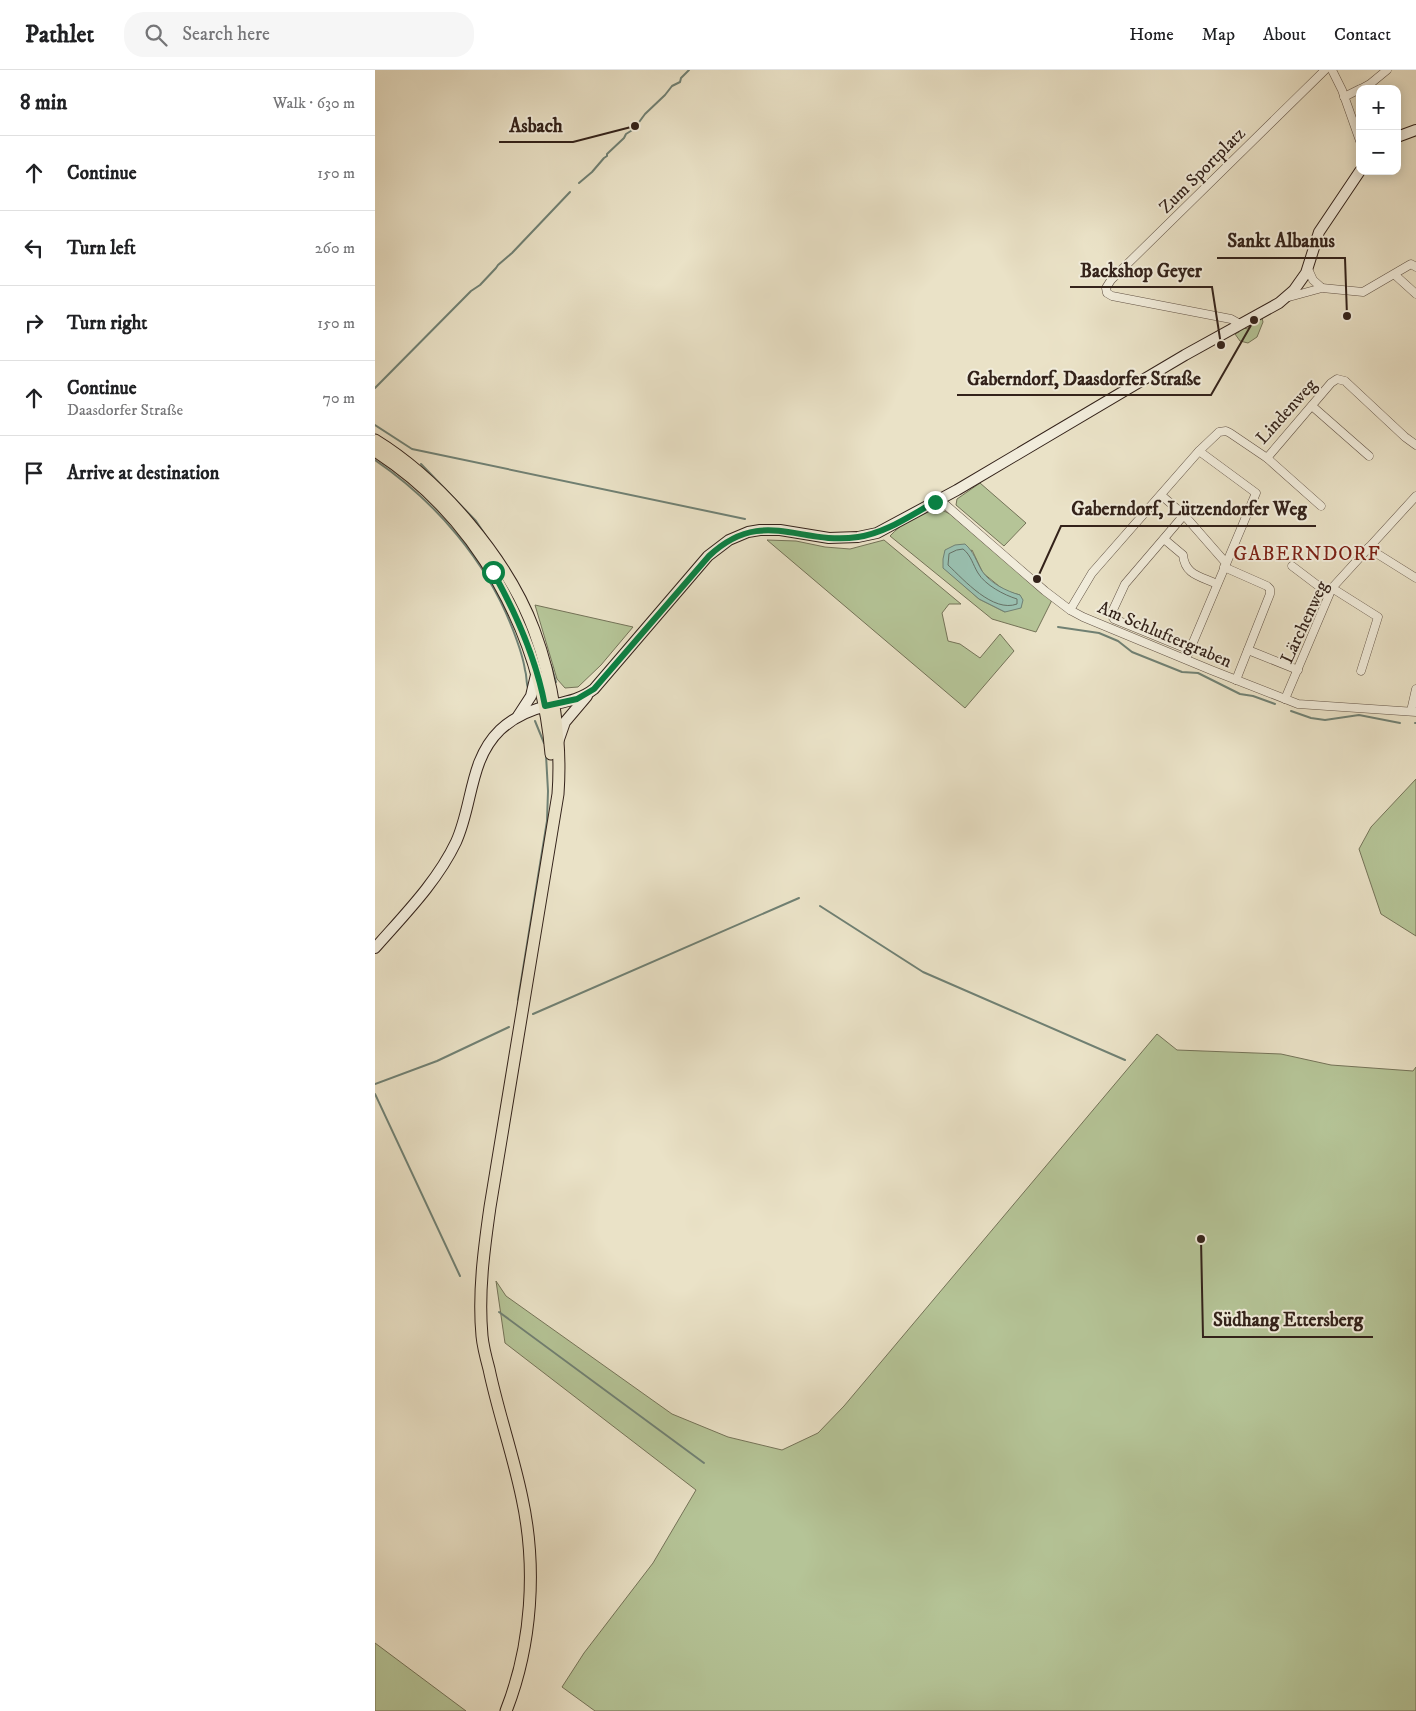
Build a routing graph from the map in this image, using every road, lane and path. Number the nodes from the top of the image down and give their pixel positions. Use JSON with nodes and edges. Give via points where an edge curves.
{"nodes":[{"id":1,"x":1325,"y":70,"type":"edge"},
{"id":2,"x":1332,"y":70,"type":"edge"},
{"id":3,"x":1387,"y":70,"type":"edge"},
{"id":4,"x":1368,"y":85,"type":"edge"},
{"id":5,"x":1356,"y":91,"type":"edge"},
{"id":6,"x":1344,"y":97,"type":"junction"},
{"id":7,"x":1356,"y":130,"type":"edge"},
{"id":8,"x":1416,"y":130,"type":"edge"},
{"id":9,"x":1401,"y":136,"type":"edge"},
{"id":10,"x":1357,"y":175,"type":"edge"},
{"id":11,"x":1416,"y":267,"type":"edge"},
{"id":12,"x":1308,"y":269,"type":"junction"},
{"id":13,"x":1395,"y":274,"type":"junction"},
{"id":14,"x":1322,"y":288,"type":"junction"},
{"id":15,"x":1416,"y":294,"type":"edge"},
{"id":16,"x":1287,"y":297,"type":"junction"},
{"id":17,"x":1240,"y":324,"type":"junction"},
{"id":18,"x":1312,"y":406,"type":"junction"},
{"id":19,"x":375,"y":440,"type":"edge"},
{"id":20,"x":1416,"y":445,"type":"edge"},
{"id":21,"x":375,"y":451,"type":"edge"},
{"id":22,"x":1199,"y":451,"type":"junction"},
{"id":23,"x":1369,"y":456,"type":"dead end"},
{"id":24,"x":1267,"y":458,"type":"junction"},
{"id":25,"x":1161,"y":494,"type":"junction"},
{"id":26,"x":1416,"y":496,"type":"edge"},
{"id":27,"x":939,"y":500,"type":"junction"},
{"id":28,"x":1321,"y":506,"type":"dead end"},
{"id":29,"x":1185,"y":515,"type":"junction"},
{"id":30,"x":1164,"y":540,"type":"junction"},
{"id":31,"x":1368,"y":548,"type":"junction"},
{"id":32,"x":1225,"y":565,"type":"junction"},
{"id":33,"x":1292,"y":566,"type":"dead end"},
{"id":34,"x":1415,"y":576,"type":"edge"},
{"id":35,"x":1217,"y":584,"type":"junction"},
{"id":36,"x":1331,"y":591,"type":"junction"},
{"id":37,"x":1070,"y":610,"type":"junction"},
{"id":38,"x":1190,"y":650,"type":"junction"},
{"id":39,"x":1248,"y":650,"type":"junction"},
{"id":40,"x":1186,"y":659,"type":"junction"},
{"id":41,"x":1298,"y":670,"type":"junction"},
{"id":42,"x":1361,"y":671,"type":"dead end"},
{"id":43,"x":537,"y":672,"type":"junction"},
{"id":44,"x":1236,"y":680,"type":"junction"},
{"id":45,"x":1416,"y":689,"type":"edge"},
{"id":46,"x":589,"y":693,"type":"junction"},
{"id":47,"x":1285,"y":699,"type":"junction"},
{"id":48,"x":549,"y":706,"type":"junction"},
{"id":49,"x":1413,"y":712,"type":"edge"},
{"id":50,"x":517,"y":717,"type":"junction"},
{"id":51,"x":558,"y":743,"type":"junction"},
{"id":52,"x":554,"y":818,"type":"junction"},
{"id":53,"x":375,"y":948,"type":"edge"},
{"id":54,"x":506,"y":1711,"type":"edge"}],
"edges":[{"from":1,"to":17,"type":"street","name":"Zum Sportplatz","via":[[1106,288],[1107,294],[1112,296],[1231,319]]},
{"from":2,"to":6,"type":"street"},
{"from":3,"to":4,"type":"street"},
{"from":5,"to":6,"type":"street"},
{"from":6,"to":7,"type":"street"},
{"from":8,"to":9,"type":"street"},
{"from":10,"to":12,"type":"street","via":[[1319,232]]},
{"from":11,"to":13,"type":"street","via":[[1411,264]]},
{"from":12,"to":14,"type":"street"},
{"from":12,"to":16,"type":"street"},
{"from":13,"to":14,"type":"street","via":[[1363,292]]},
{"from":13,"to":15,"type":"street"},
{"from":14,"to":16,"type":"street"},
{"from":16,"to":17,"type":"street"},
{"from":17,"to":27,"type":"street"},
{"from":18,"to":20,"type":"street","name":"Lindenweg","via":[[1331,383],[1342,380]]},
{"from":18,"to":23,"type":"street"},
{"from":18,"to":24,"type":"street","name":"Lindenweg"},
{"from":19,"to":48,"type":"main road","via":[[429,481],[471,525],[498,564],[533,628],[547,672]]},
{"from":21,"to":43,"type":"main road","via":[[423,487],[463,530],[509,600]]},
{"from":22,"to":24,"type":"street","name":"Lindenweg","via":[[1219,432],[1226,431]]},
{"from":22,"to":25,"type":"street"},
{"from":22,"to":32,"type":"street","via":[[1256,493]]},
{"from":24,"to":28,"type":"street"},
{"from":25,"to":29,"type":"street"},
{"from":25,"to":37,"type":"street","via":[[1092,573]]},
{"from":26,"to":31,"type":"street","name":"Lärchenweg"},
{"from":27,"to":37,"type":"street","name":"Am Schluftergraben"},
{"from":27,"to":46,"type":"street","via":[[877,533],[858,537],[829,538],[760,530],[729,540],[709,556]]},
{"from":29,"to":30,"type":"street"},
{"from":29,"to":32,"type":"street"},
{"from":30,"to":35,"type":"street","via":[[1183,555],[1184,566],[1190,572]]},
{"from":30,"to":38,"type":"street","via":[[1125,584],[1112,616]]},
{"from":31,"to":34,"type":"street"},
{"from":31,"to":36,"type":"street","name":"Lärchenweg"},
{"from":32,"to":35,"type":"street"},
{"from":32,"to":39,"type":"street","via":[[1270,589],[1271,594]]},
{"from":33,"to":36,"type":"street"},
{"from":35,"to":38,"type":"street"},
{"from":36,"to":41,"type":"street","name":"Lärchenweg"},
{"from":36,"to":42,"type":"street","via":[[1378,617]]},
{"from":37,"to":40,"type":"street","name":"Am Schluftergraben"},
{"from":38,"to":40,"type":"street"},
{"from":39,"to":41,"type":"street"},
{"from":39,"to":44,"type":"street"},
{"from":40,"to":44,"type":"street","name":"Am Schluftergraben"},
{"from":41,"to":47,"type":"street","name":"Lärchenweg"},
{"from":43,"to":48,"type":"main road"},
{"from":43,"to":50,"type":"street","via":[[531,696]]},
{"from":44,"to":47,"type":"street","name":"Am Schluftergraben"},
{"from":45,"to":49,"type":"street"},
{"from":46,"to":48,"type":"street"},
{"from":46,"to":51,"type":"street","via":[[569,716]]},
{"from":47,"to":49,"type":"street","name":"Am Schluftergraben","via":[[1298,704]]},
{"from":48,"to":50,"type":"street"},
{"from":48,"to":51,"type":"main road"},
{"from":48,"to":52,"type":"main road"},
{"from":50,"to":53,"type":"street","via":[[499,731],[476,767],[463,825],[447,859],[431,883]]},
{"from":51,"to":52,"type":"main road","via":[[559,782]]},
{"from":52,"to":54,"type":"main road","via":[[490,1207],[481,1284],[482,1336],[528,1534],[529,1610],[525,1641]]}]}
